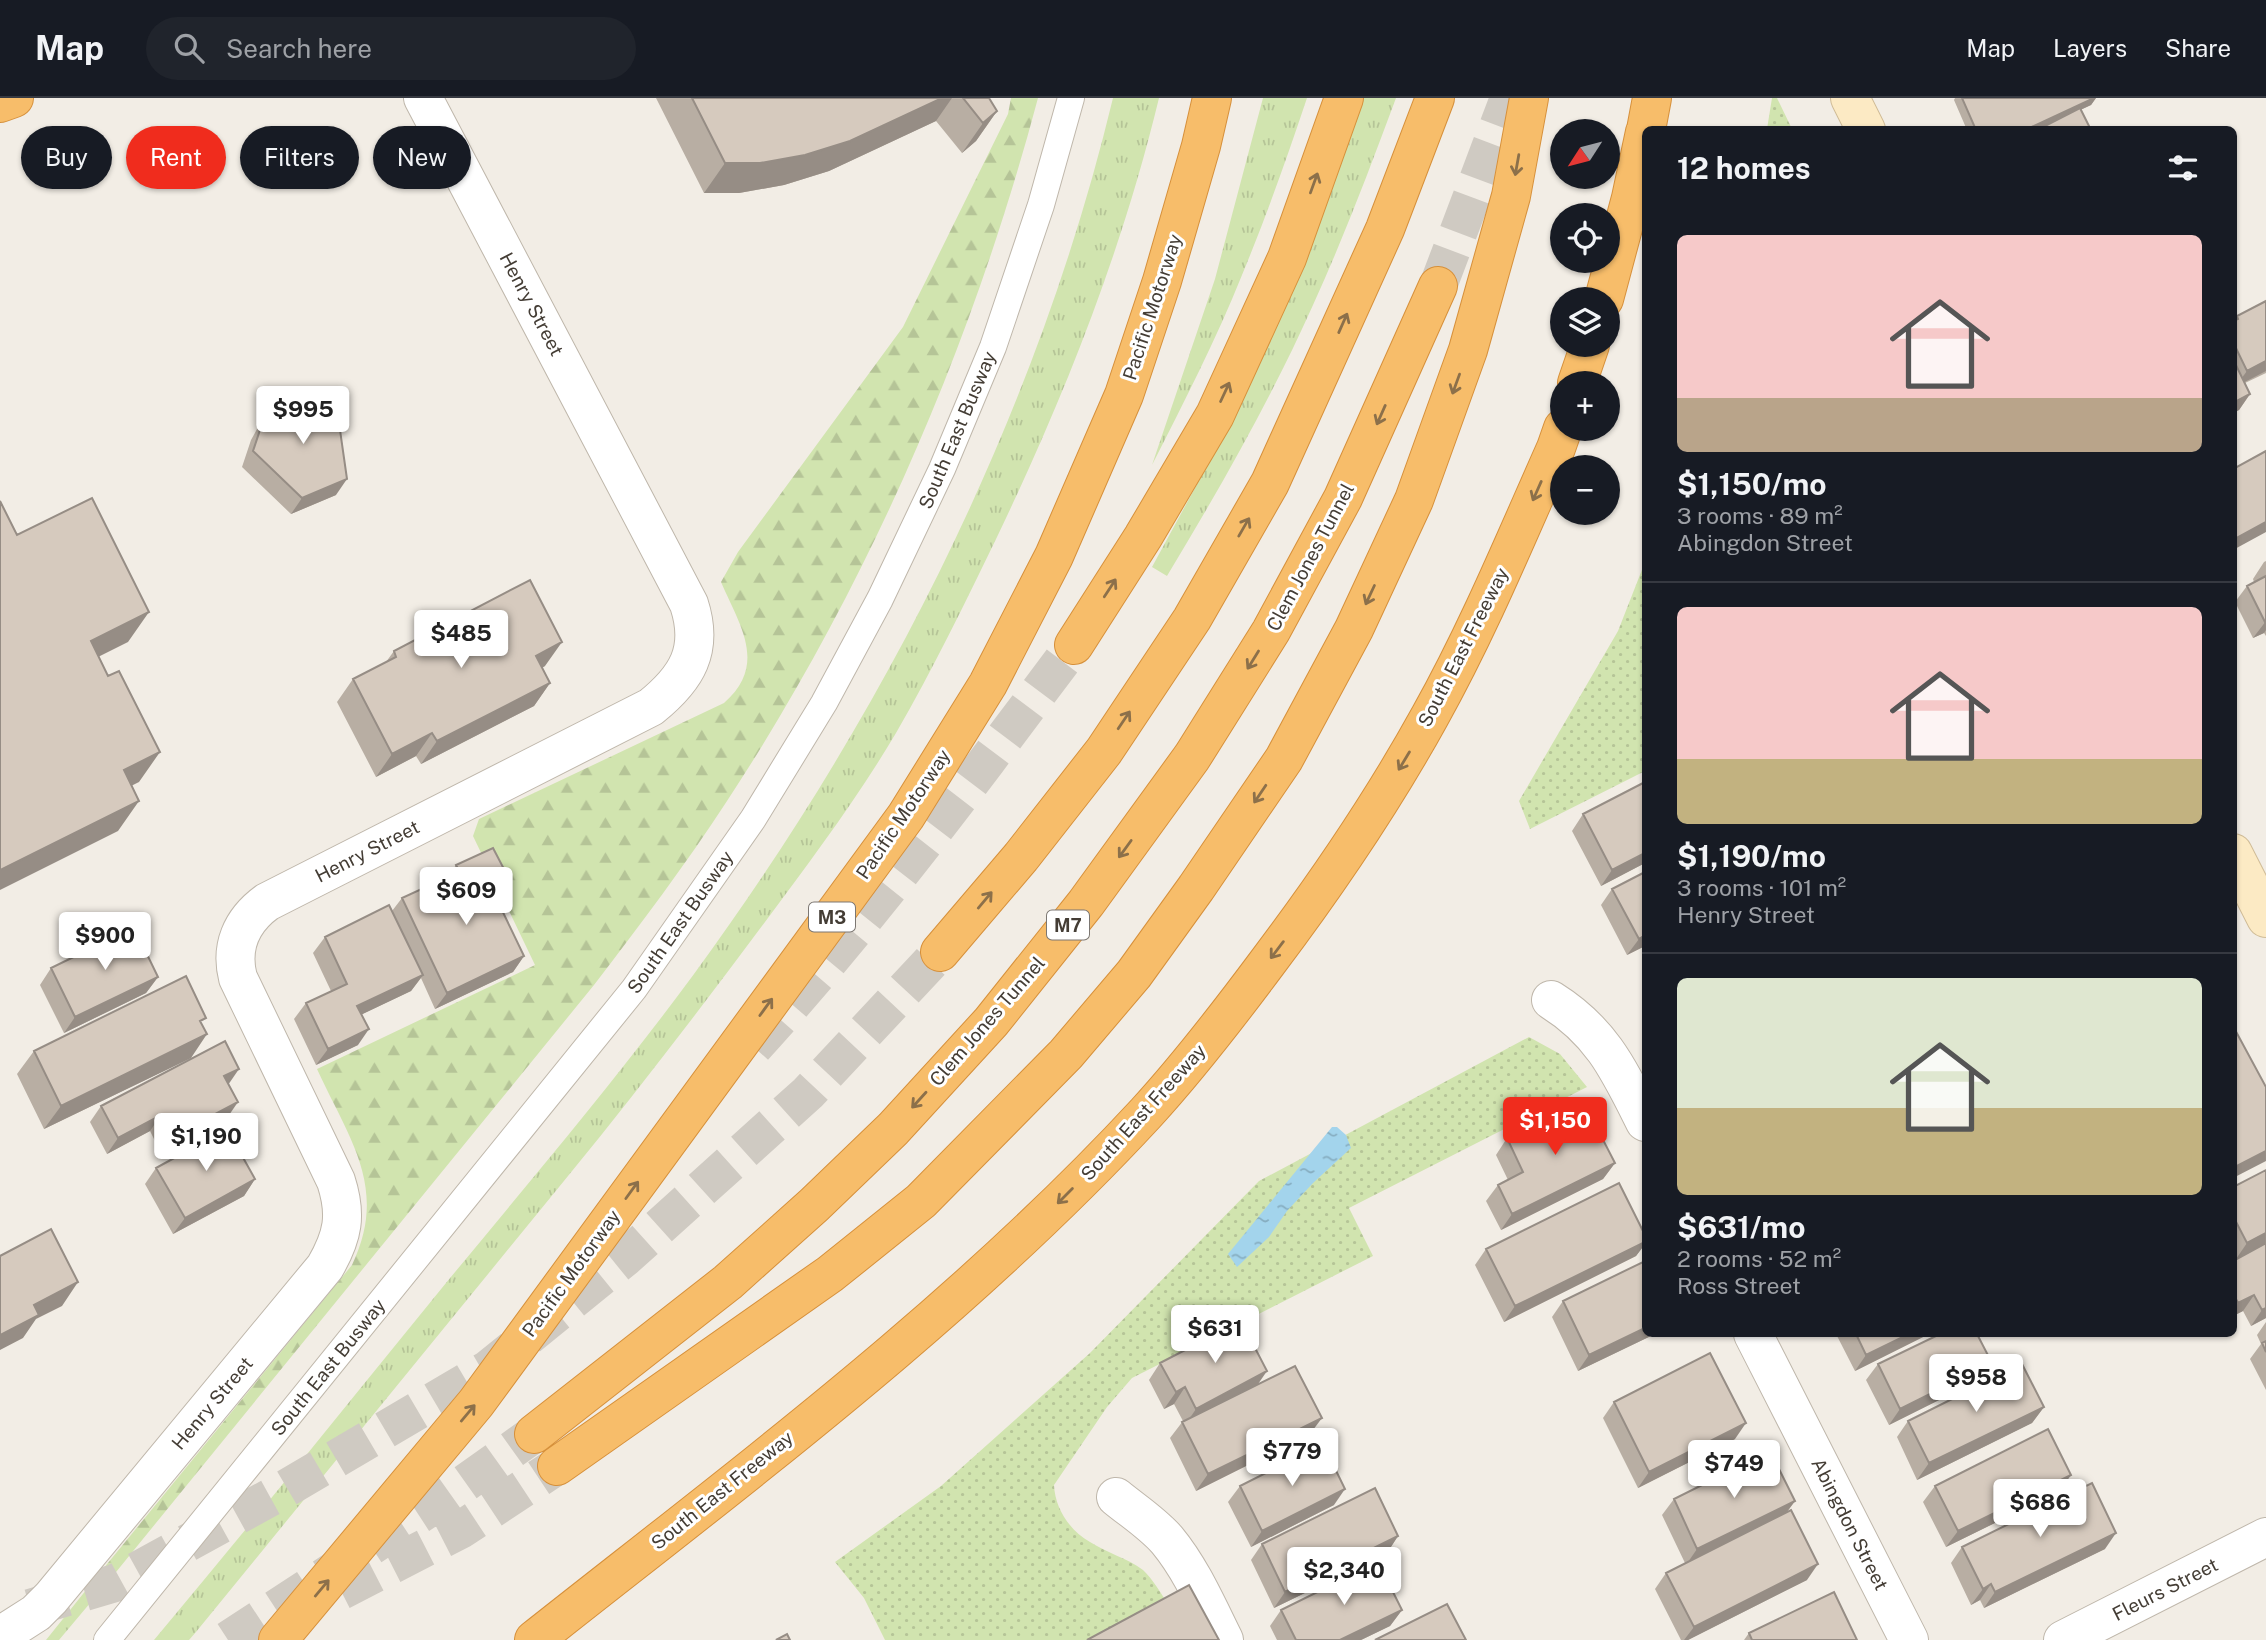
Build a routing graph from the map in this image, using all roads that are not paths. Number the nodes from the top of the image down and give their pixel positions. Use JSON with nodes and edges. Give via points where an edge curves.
{"nodes":[{"id":1,"x":14,"y":98,"type":"edge"},
{"id":2,"x":423,"y":98,"type":"edge"},
{"id":3,"x":1071,"y":98,"type":"edge"},
{"id":4,"x":1212,"y":98,"type":"edge"},
{"id":5,"x":1344,"y":98,"type":"edge"},
{"id":6,"x":1435,"y":98,"type":"edge"},
{"id":7,"x":1529,"y":98,"type":"edge"},
{"id":8,"x":1652,"y":98,"type":"edge"},
{"id":9,"x":1850,"y":98,"type":"edge"},
{"id":10,"x":0,"y":103,"type":"edge"},
{"id":11,"x":1646,"y":126,"type":"edge"},
{"id":12,"x":1864,"y":126,"type":"edge"},
{"id":13,"x":1642,"y":146,"type":"edge"},
{"id":14,"x":1438,"y":286,"type":"tunnel mouth"},
{"id":15,"x":1607,"y":287,"type":"edge"},
{"id":16,"x":1558,"y":441,"type":"edge"},
{"id":17,"x":1073,"y":645,"type":"tunnel mouth"},
{"id":18,"x":2237,"y":861,"type":"edge"},
{"id":19,"x":2266,"y":918,"type":"edge"},
{"id":20,"x":940,"y":952,"type":"tunnel mouth"},
{"id":21,"x":1552,"y":1000,"type":"dead end"},
{"id":22,"x":1642,"y":1116,"type":"edge"},
{"id":23,"x":1755,"y":1337,"type":"edge"},
{"id":24,"x":534,"y":1434,"type":"tunnel mouth"},
{"id":25,"x":557,"y":1466,"type":"tunnel mouth"},
{"id":26,"x":1116,"y":1497,"type":"dead end"},
{"id":27,"x":2266,"y":1537,"type":"edge"},
{"id":28,"x":0,"y":1636,"type":"edge"},
{"id":29,"x":107,"y":1640,"type":"edge"},
{"id":30,"x":278,"y":1640,"type":"edge"},
{"id":31,"x":534,"y":1640,"type":"edge"},
{"id":32,"x":1224,"y":1640,"type":"edge"},
{"id":33,"x":1909,"y":1640,"type":"edge"},
{"id":34,"x":2063,"y":1640,"type":"edge"}],
"edges":[{"from":1,"to":10,"type":"highway"},
{"from":2,"to":28,"type":"street","name":"Henry Street","via":[[689,604],[695,644],[680,679],[651,707],[267,902],[244,925],[236,943],[238,978],[336,1181],[342,1200],[336,1248],[51,1598]]},
{"from":3,"to":29,"type":"lane","name":"South East Busway","via":[[993,347],[942,469],[837,680],[753,819],[634,989]]},
{"from":30,"to":4,"type":"highway","name":"Pacific Motorway","number":"M3","one_way":true,"via":[[484,1392],[906,816],[988,684],[1054,556],[1124,394],[1166,267]]},
{"from":17,"to":5,"type":"highway","one_way":true,"via":[[1215,415],[1287,258]]},
{"from":20,"to":6,"type":"highway","one_way":true,"via":[[1104,751],[1192,619],[1275,471],[1385,229]]},
{"from":7,"to":25,"type":"highway","one_way":true,"via":[[1511,196],[1468,350],[1414,500],[1354,629],[1284,759],[1196,888],[1066,1054],[921,1201],[830,1274]]},
{"from":8,"to":11,"type":"highway"},
{"from":9,"to":12,"type":"street"},
{"from":13,"to":15,"type":"highway"},
{"from":14,"to":24,"type":"highway","name":"Clem Jones Tunnel","number":"M7","one_way":true,"via":[[1343,498],[1271,631],[1192,757],[1086,903],[991,1022],[814,1205],[728,1282]]},
{"from":16,"to":31,"type":"highway","name":"South East Freeway","one_way":true,"via":[[1431,715],[1367,821],[1232,1010],[1147,1111],[970,1287],[865,1377]]},
{"from":18,"to":19,"type":"street"},
{"from":21,"to":22,"type":"street","via":[[1599,1040]]},
{"from":23,"to":33,"type":"street","name":"Abingdon Street"},
{"from":26,"to":32,"type":"street","via":[[1167,1540]]},
{"from":27,"to":34,"type":"street","name":"Fleurs Street"}]}
